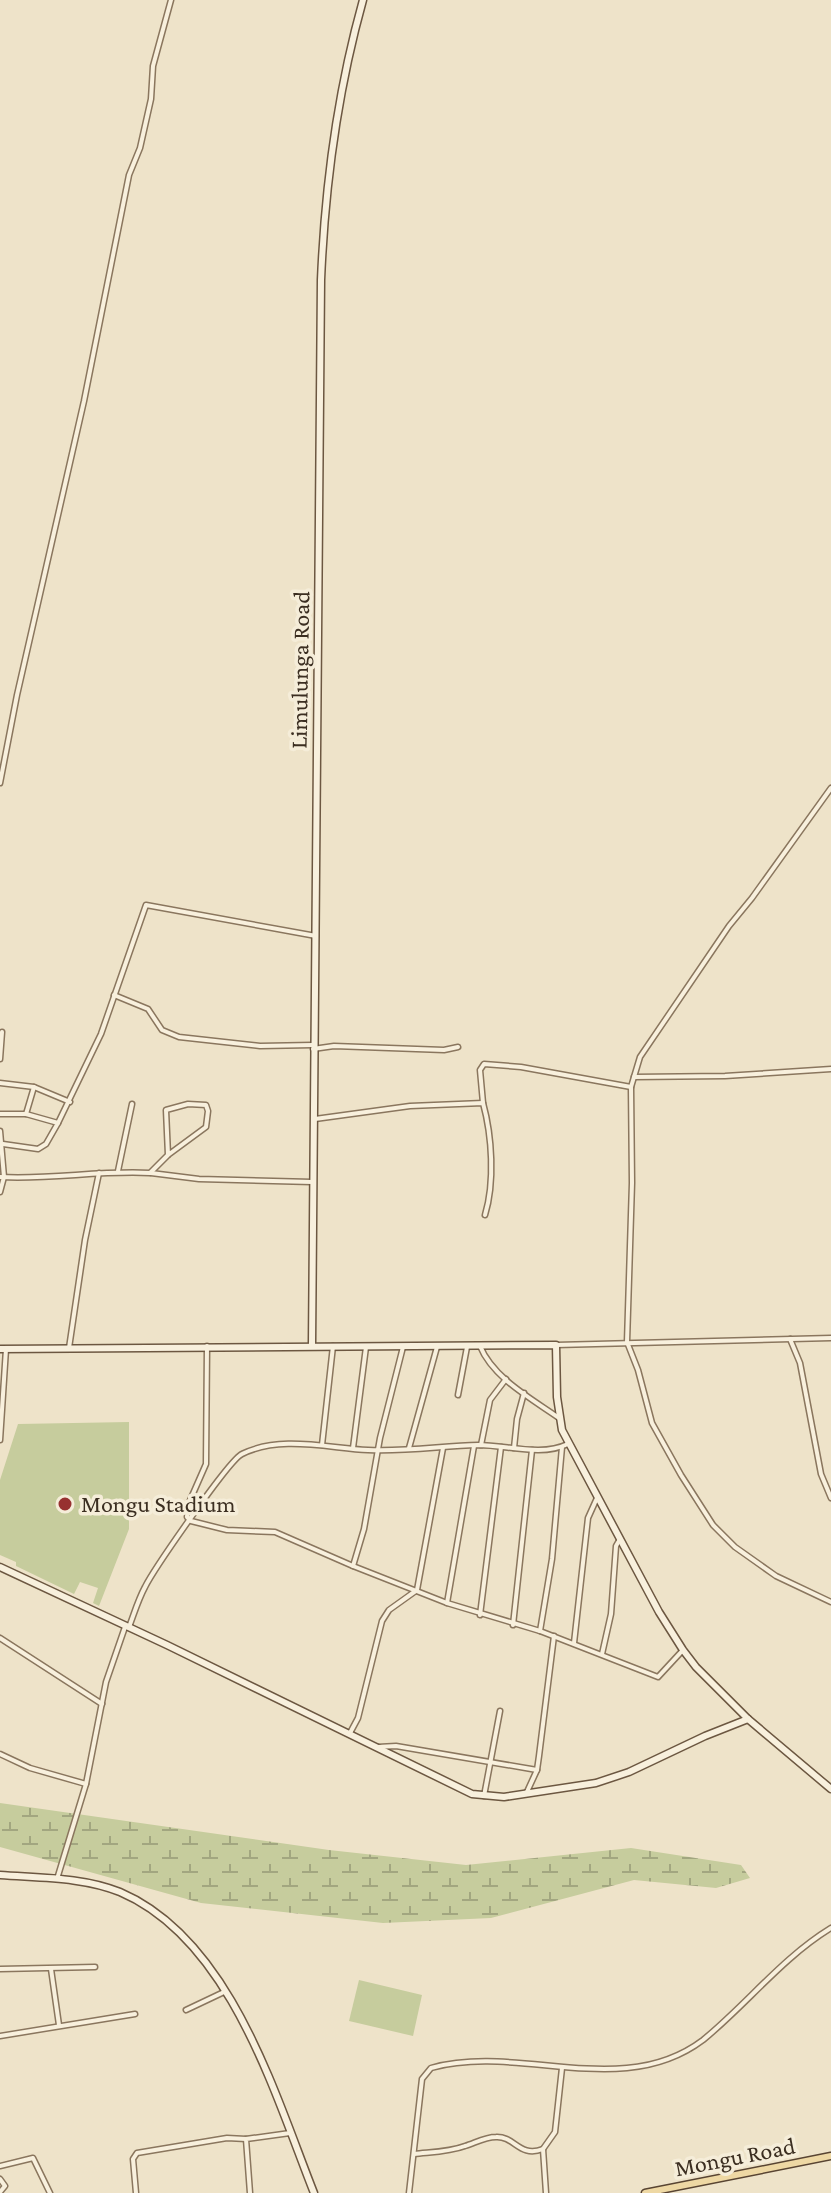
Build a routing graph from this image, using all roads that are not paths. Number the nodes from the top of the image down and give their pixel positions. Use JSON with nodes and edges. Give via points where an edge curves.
{"nodes":[{"id":1,"x":171,"y":0,"type":"edge"},
{"id":2,"x":363,"y":0,"type":"edge"},
{"id":3,"x":0,"y":783,"type":"edge"},
{"id":4,"x":831,"y":788,"type":"edge"},
{"id":5,"x":316,"y":936,"type":"junction"},
{"id":6,"x":114,"y":995,"type":"junction"},
{"id":7,"x":2,"y":1032,"type":"dead end"},
{"id":8,"x":313,"y":1047,"type":"junction"},
{"id":9,"x":458,"y":1047,"type":"dead end"},
{"id":10,"x":0,"y":1059,"type":"edge"},
{"id":11,"x":831,"y":1069,"type":"edge"},
{"id":12,"x":633,"y":1077,"type":"junction"},
{"id":13,"x":0,"y":1083,"type":"edge"},
{"id":14,"x":34,"y":1087,"type":"junction"},
{"id":15,"x":631,"y":1087,"type":"junction"},
{"id":16,"x":70,"y":1102,"type":"junction"},
{"id":17,"x":483,"y":1103,"type":"junction"},
{"id":18,"x":132,"y":1104,"type":"dead end"},
{"id":19,"x":0,"y":1114,"type":"edge"},
{"id":20,"x":26,"y":1114,"type":"junction"},
{"id":21,"x":313,"y":1119,"type":"junction"},
{"id":22,"x":58,"y":1123,"type":"junction"},
{"id":23,"x":0,"y":1131,"type":"edge"},
{"id":24,"x":3,"y":1144,"type":"junction"},
{"id":25,"x":168,"y":1155,"type":"junction"},
{"id":26,"x":118,"y":1171,"type":"junction"},
{"id":27,"x":99,"y":1173,"type":"junction"},
{"id":28,"x":150,"y":1173,"type":"junction"},
{"id":29,"x":2,"y":1177,"type":"edge"},
{"id":30,"x":312,"y":1182,"type":"junction"},
{"id":31,"x":0,"y":1192,"type":"edge"},
{"id":32,"x":485,"y":1215,"type":"dead end"},
{"id":33,"x":831,"y":1338,"type":"edge"},
{"id":34,"x":790,"y":1339,"type":"junction"},
{"id":35,"x":627,"y":1342,"type":"junction"},
{"id":36,"x":312,"y":1345,"type":"junction"},
{"id":37,"x":556,"y":1345,"type":"junction"},
{"id":38,"x":207,"y":1346,"type":"junction"},
{"id":39,"x":333,"y":1346,"type":"junction"},
{"id":40,"x":366,"y":1346,"type":"junction"},
{"id":41,"x":403,"y":1346,"type":"junction"},
{"id":42,"x":480,"y":1346,"type":"junction"},
{"id":43,"x":437,"y":1347,"type":"junction"},
{"id":44,"x":467,"y":1347,"type":"junction"},
{"id":45,"x":3,"y":1349,"type":"edge"},
{"id":46,"x":69,"y":1349,"type":"junction"},
{"id":47,"x":506,"y":1379,"type":"junction"},
{"id":48,"x":524,"y":1393,"type":"junction"},
{"id":49,"x":458,"y":1395,"type":"dead end"},
{"id":50,"x":559,"y":1418,"type":"junction"},
{"id":51,"x":0,"y":1440,"type":"edge"},
{"id":52,"x":322,"y":1445,"type":"junction"},
{"id":53,"x":481,"y":1445,"type":"junction"},
{"id":54,"x":474,"y":1446,"type":"junction"},
{"id":55,"x":565,"y":1446,"type":"junction"},
{"id":56,"x":501,"y":1447,"type":"junction"},
{"id":57,"x":353,"y":1448,"type":"junction"},
{"id":58,"x":409,"y":1448,"type":"junction"},
{"id":59,"x":443,"y":1448,"type":"junction"},
{"id":60,"x":514,"y":1448,"type":"junction"},
{"id":61,"x":378,"y":1450,"type":"junction"},
{"id":62,"x":532,"y":1450,"type":"junction"},
{"id":63,"x":597,"y":1498,"type":"junction"},
{"id":64,"x":831,"y":1498,"type":"edge"},
{"id":65,"x":191,"y":1521,"type":"junction"},
{"id":66,"x":621,"y":1538,"type":"junction"},
{"id":67,"x":353,"y":1566,"type":"junction"},
{"id":68,"x":0,"y":1567,"type":"edge"},
{"id":69,"x":417,"y":1590,"type":"junction"},
{"id":70,"x":831,"y":1602,"type":"edge"},
{"id":71,"x":447,"y":1603,"type":"junction"},
{"id":72,"x":480,"y":1615,"type":"junction"},
{"id":73,"x":513,"y":1625,"type":"junction"},
{"id":74,"x":127,"y":1626,"type":"junction"},
{"id":75,"x":540,"y":1631,"type":"junction"},
{"id":76,"x":554,"y":1636,"type":"junction"},
{"id":77,"x":0,"y":1638,"type":"edge"},
{"id":78,"x":574,"y":1643,"type":"junction"},
{"id":79,"x":683,"y":1650,"type":"junction"},
{"id":80,"x":602,"y":1654,"type":"junction"},
{"id":81,"x":102,"y":1704,"type":"junction"},
{"id":82,"x":500,"y":1711,"type":"dead end"},
{"id":83,"x":748,"y":1719,"type":"junction"},
{"id":84,"x":350,"y":1733,"type":"junction"},
{"id":85,"x":378,"y":1747,"type":"junction"},
{"id":86,"x":0,"y":1754,"type":"edge"},
{"id":87,"x":488,"y":1763,"type":"junction"},
{"id":88,"x":537,"y":1770,"type":"junction"},
{"id":89,"x":86,"y":1784,"type":"junction"},
{"id":90,"x":831,"y":1789,"type":"edge"},
{"id":91,"x":526,"y":1794,"type":"junction"},
{"id":92,"x":484,"y":1796,"type":"junction"},
{"id":93,"x":0,"y":1875,"type":"edge"},
{"id":94,"x":57,"y":1879,"type":"junction"},
{"id":95,"x":831,"y":1928,"type":"edge"},
{"id":96,"x":95,"y":1967,"type":"dead end"},
{"id":97,"x":0,"y":1969,"type":"edge"},
{"id":98,"x":51,"y":1969,"type":"junction"},
{"id":99,"x":227,"y":1991,"type":"junction"},
{"id":100,"x":186,"y":2010,"type":"dead end"},
{"id":101,"x":135,"y":2014,"type":"dead end"},
{"id":102,"x":59,"y":2025,"type":"junction"},
{"id":103,"x":0,"y":2036,"type":"edge"},
{"id":104,"x":562,"y":2068,"type":"junction"},
{"id":105,"x":290,"y":2133,"type":"junction"},
{"id":106,"x":246,"y":2139,"type":"junction"},
{"id":107,"x":543,"y":2149,"type":"junction"},
{"id":108,"x":414,"y":2154,"type":"junction"},
{"id":109,"x":831,"y":2156,"type":"edge"},
{"id":110,"x":0,"y":2166,"type":"edge"},
{"id":111,"x":0,"y":2179,"type":"edge"},
{"id":112,"x":0,"y":2192,"type":"edge"},
{"id":113,"x":50,"y":2193,"type":"edge"},
{"id":114,"x":136,"y":2193,"type":"edge"},
{"id":115,"x":250,"y":2193,"type":"edge"},
{"id":116,"x":314,"y":2193,"type":"edge"},
{"id":117,"x":409,"y":2193,"type":"edge"},
{"id":118,"x":546,"y":2193,"type":"edge"},
{"id":119,"x":645,"y":2193,"type":"edge"}],
"edges":[{"from":1,"to":3,"type":"street"},
{"from":2,"to":5,"type":"main road","name":"Limulunga Road","via":[[342,84],[324,211]]},
{"from":4,"to":12,"type":"street","via":[[729,926],[640,1057]]},
{"from":5,"to":6,"type":"street","via":[[146,905]]},
{"from":5,"to":8,"type":"main road","name":"Limulunga Road"},
{"from":6,"to":8,"type":"street","via":[[148,1009],[162,1030],[179,1037]]},
{"from":6,"to":16,"type":"street"},
{"from":7,"to":10,"type":"street"},
{"from":8,"to":9,"type":"street"},
{"from":8,"to":21,"type":"main road","name":"Limulunga Road"},
{"from":11,"to":12,"type":"street"},
{"from":12,"to":15,"type":"street"},
{"from":13,"to":14,"type":"street"},
{"from":14,"to":16,"type":"street"},
{"from":14,"to":20,"type":"street"},
{"from":15,"to":17,"type":"street","via":[[484,1064]]},
{"from":15,"to":35,"type":"street"},
{"from":16,"to":22,"type":"street"},
{"from":17,"to":21,"type":"street"},
{"from":17,"to":32,"type":"street","via":[[490,1171]]},
{"from":18,"to":26,"type":"street"},
{"from":19,"to":20,"type":"street"},
{"from":20,"to":22,"type":"street"},
{"from":21,"to":30,"type":"main road","name":"Limulunga Road"},
{"from":22,"to":24,"type":"street","via":[[42,1148]]},
{"from":23,"to":24,"type":"street"},
{"from":24,"to":29,"type":"street"},
{"from":25,"to":25,"type":"street","via":[[206,1127],[206,1105],[166,1110]]},
{"from":25,"to":28,"type":"street"},
{"from":26,"to":27,"type":"street"},
{"from":26,"to":28,"type":"street"},
{"from":27,"to":29,"type":"street"},
{"from":27,"to":46,"type":"street"},
{"from":28,"to":30,"type":"street"},
{"from":29,"to":31,"type":"street"},
{"from":30,"to":36,"type":"main road","name":"Limulunga Road"},
{"from":33,"to":34,"type":"street"},
{"from":34,"to":35,"type":"street"},
{"from":34,"to":64,"type":"street"},
{"from":35,"to":37,"type":"street"},
{"from":35,"to":70,"type":"street","via":[[652,1423],[717,1530],[776,1576]]},
{"from":36,"to":38,"type":"main road"},
{"from":36,"to":39,"type":"main road"},
{"from":37,"to":42,"type":"main road"},
{"from":37,"to":50,"type":"main road"},
{"from":38,"to":46,"type":"main road"},
{"from":38,"to":65,"type":"street","via":[[206,1464],[188,1505]]},
{"from":39,"to":40,"type":"main road"},
{"from":39,"to":52,"type":"street"},
{"from":40,"to":41,"type":"main road"},
{"from":40,"to":57,"type":"street"},
{"from":41,"to":43,"type":"main road"},
{"from":41,"to":61,"type":"street"},
{"from":42,"to":44,"type":"main road"},
{"from":42,"to":47,"type":"street"},
{"from":43,"to":44,"type":"main road"},
{"from":43,"to":58,"type":"street"},
{"from":44,"to":49,"type":"street"},
{"from":45,"to":46,"type":"main road"},
{"from":45,"to":51,"type":"street"},
{"from":47,"to":48,"type":"street"},
{"from":47,"to":53,"type":"street","via":[[490,1400]]},
{"from":48,"to":50,"type":"street"},
{"from":48,"to":60,"type":"street"},
{"from":50,"to":55,"type":"main road"},
{"from":52,"to":57,"type":"street"},
{"from":52,"to":65,"type":"street","via":[[268,1446],[241,1454]]},
{"from":53,"to":54,"type":"street"},
{"from":53,"to":56,"type":"street"},
{"from":54,"to":59,"type":"street"},
{"from":54,"to":71,"type":"street"},
{"from":55,"to":62,"type":"street"},
{"from":55,"to":63,"type":"main road"},
{"from":55,"to":75,"type":"street"},
{"from":56,"to":60,"type":"street"},
{"from":56,"to":72,"type":"street"},
{"from":57,"to":61,"type":"street"},
{"from":58,"to":59,"type":"street"},
{"from":58,"to":61,"type":"street"},
{"from":59,"to":69,"type":"street"},
{"from":60,"to":62,"type":"street"},
{"from":61,"to":67,"type":"street"},
{"from":62,"to":73,"type":"street"},
{"from":63,"to":66,"type":"main road"},
{"from":63,"to":78,"type":"street","via":[[588,1518]]},
{"from":65,"to":67,"type":"street","via":[[227,1530],[275,1532]]},
{"from":65,"to":74,"type":"street","via":[[145,1587]]},
{"from":66,"to":79,"type":"main road"},
{"from":66,"to":80,"type":"street"},
{"from":67,"to":69,"type":"street"},
{"from":68,"to":74,"type":"main road"},
{"from":69,"to":71,"type":"street"},
{"from":69,"to":84,"type":"street","via":[[382,1621]]},
{"from":71,"to":72,"type":"street"},
{"from":72,"to":73,"type":"street"},
{"from":73,"to":75,"type":"street"},
{"from":74,"to":81,"type":"street"},
{"from":74,"to":84,"type":"main road"},
{"from":75,"to":76,"type":"street"},
{"from":76,"to":78,"type":"street"},
{"from":76,"to":88,"type":"street"},
{"from":77,"to":81,"type":"street"},
{"from":78,"to":80,"type":"street"},
{"from":79,"to":80,"type":"street","via":[[658,1677]]},
{"from":79,"to":83,"type":"main road"},
{"from":81,"to":89,"type":"street"},
{"from":82,"to":87,"type":"street"},
{"from":83,"to":90,"type":"main road"},
{"from":83,"to":91,"type":"main road","via":[[615,1777]]},
{"from":84,"to":85,"type":"main road"},
{"from":85,"to":87,"type":"street"},
{"from":85,"to":92,"type":"main road","via":[[459,1789]]},
{"from":86,"to":89,"type":"street"},
{"from":87,"to":88,"type":"street"},
{"from":87,"to":92,"type":"street"},
{"from":88,"to":91,"type":"street"},
{"from":89,"to":94,"type":"street"},
{"from":91,"to":92,"type":"main road"},
{"from":93,"to":94,"type":"main road"},
{"from":94,"to":99,"type":"main road","via":[[90,1883],[142,1903],[182,1937]]},
{"from":95,"to":104,"type":"street","via":[[782,1964],[693,2048],[648,2065]]},
{"from":96,"to":98,"type":"street"},
{"from":97,"to":98,"type":"street"},
{"from":98,"to":102,"type":"street"},
{"from":99,"to":100,"type":"street"},
{"from":99,"to":105,"type":"main road"},
{"from":101,"to":102,"type":"street"},
{"from":102,"to":103,"type":"street"},
{"from":104,"to":107,"type":"street","via":[[555,2132]]},
{"from":104,"to":108,"type":"street","via":[[498,2061],[431,2068],[422,2079]]},
{"from":105,"to":106,"type":"street"},
{"from":105,"to":116,"type":"main road"},
{"from":106,"to":114,"type":"street","via":[[137,2153]]},
{"from":106,"to":115,"type":"street"},
{"from":107,"to":108,"type":"street","via":[[522,2150],[495,2136],[451,2150]]},
{"from":107,"to":118,"type":"street"},
{"from":108,"to":117,"type":"street"},
{"from":109,"to":119,"type":"main road","name":"Mongu Road"},
{"from":110,"to":113,"type":"street","via":[[33,2158]]},
{"from":111,"to":112,"type":"street","via":[[5,2186]]}]}
